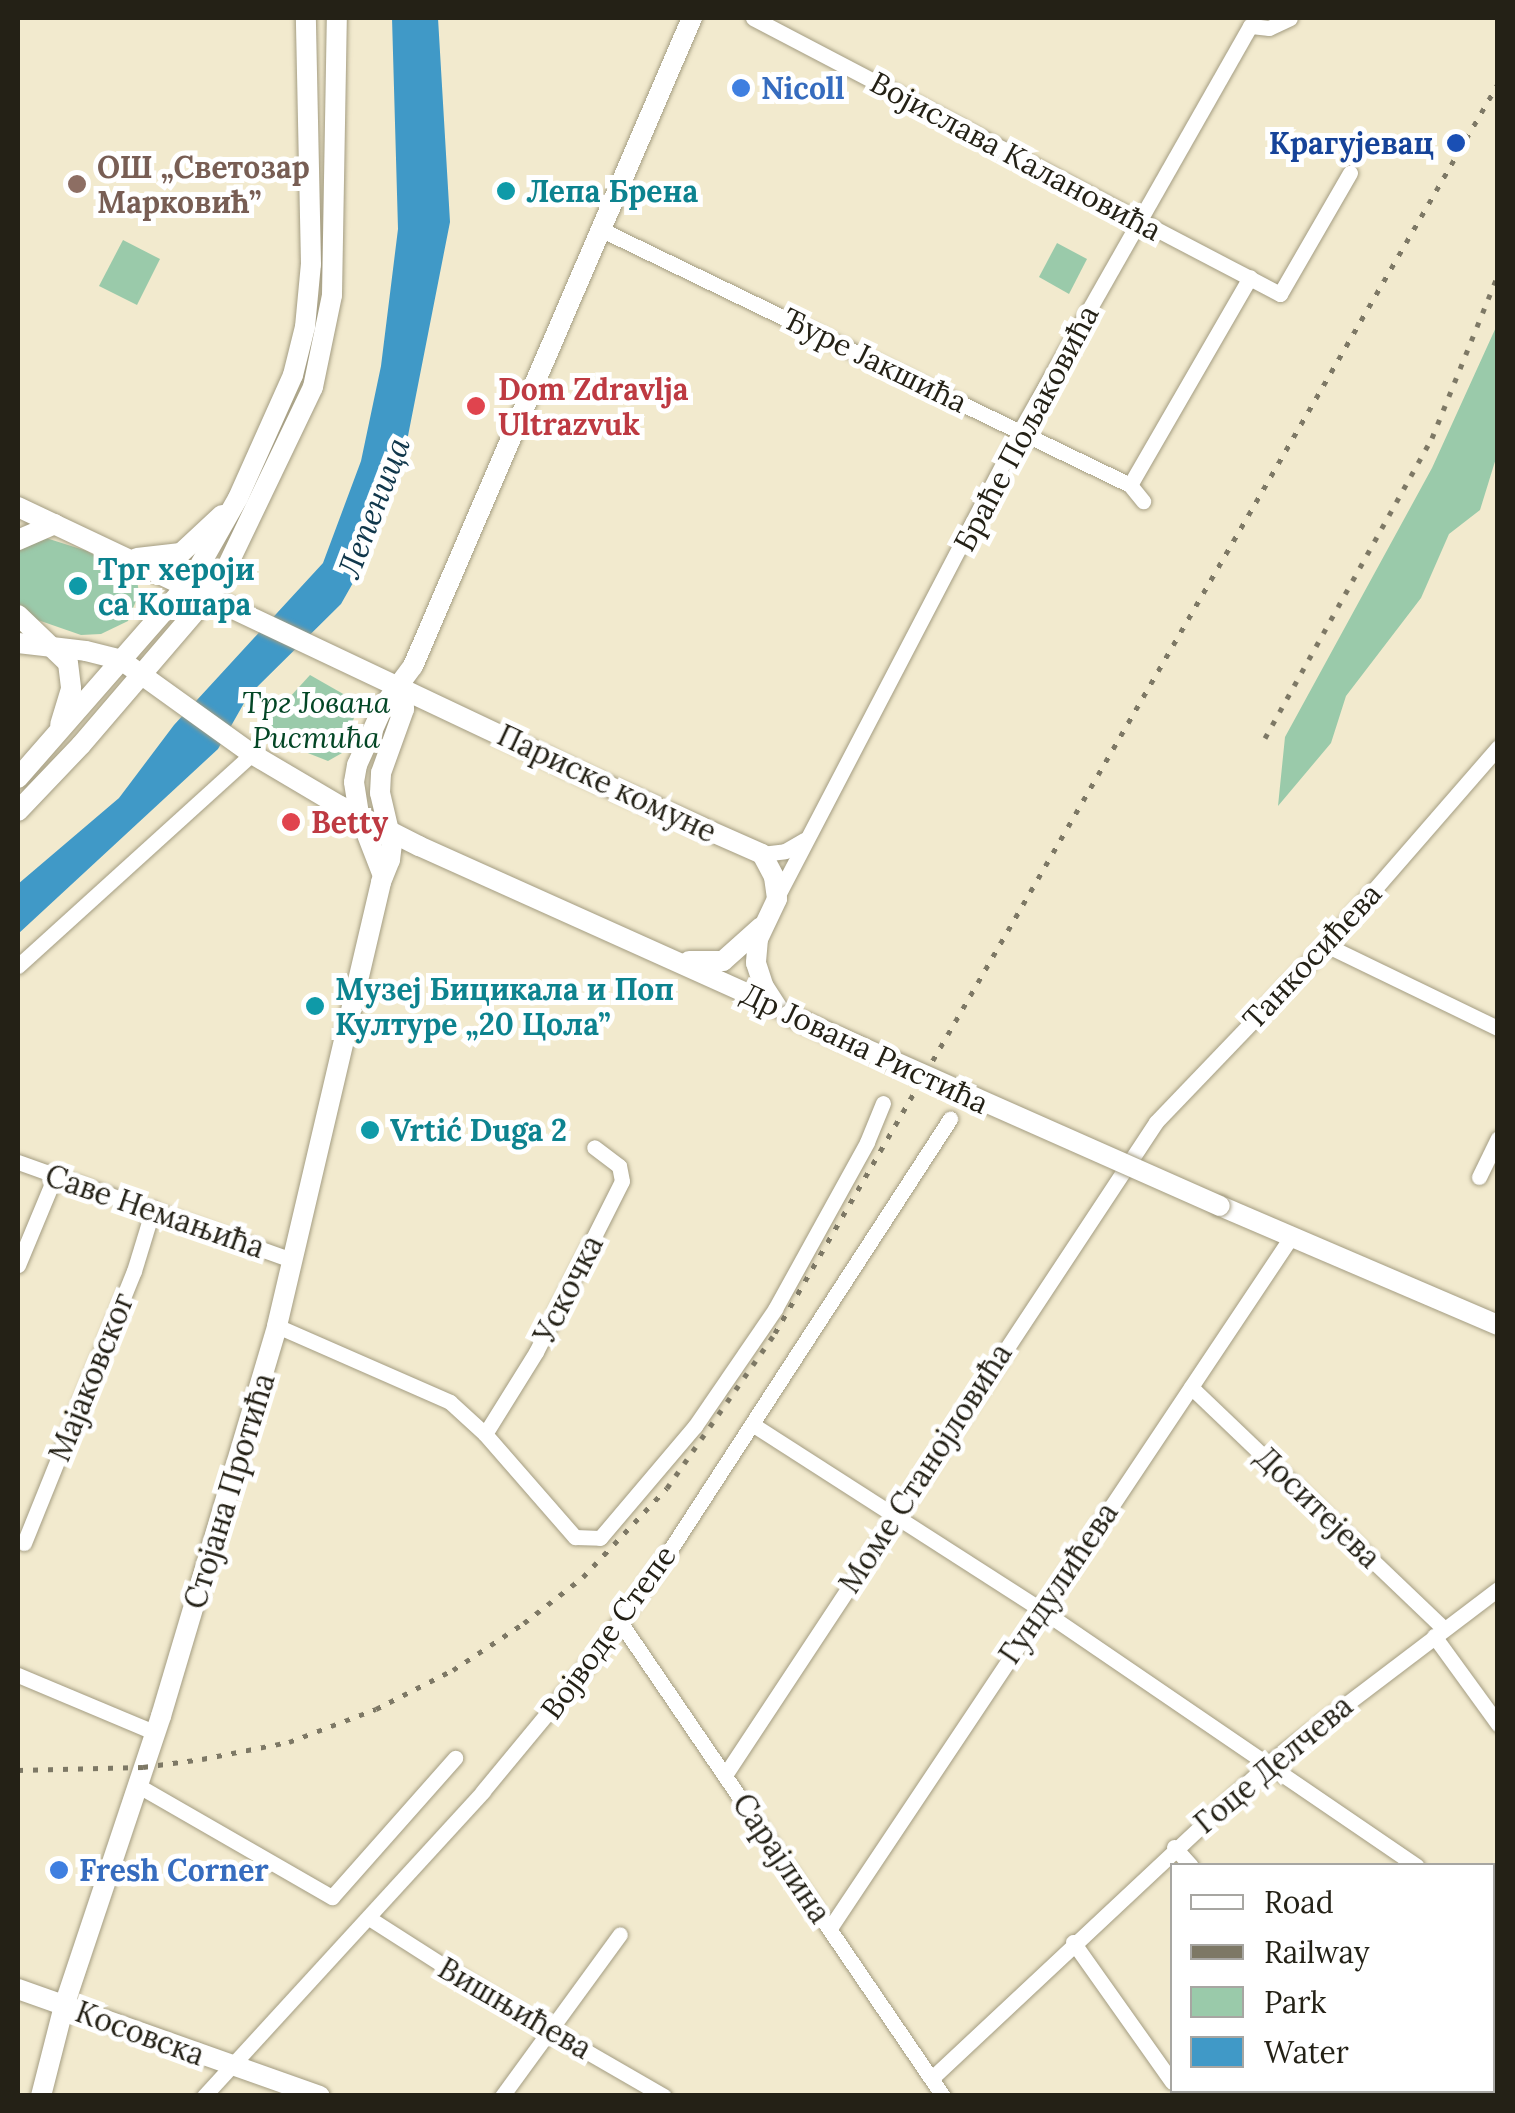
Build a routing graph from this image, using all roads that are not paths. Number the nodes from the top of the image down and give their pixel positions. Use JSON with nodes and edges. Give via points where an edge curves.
{"nodes":[{"id":1,"x":306,"y":18,"type":"edge"},
{"id":2,"x":337,"y":18,"type":"edge"},
{"id":3,"x":692,"y":18,"type":"edge"},
{"id":4,"x":754,"y":18,"type":"edge"},
{"id":5,"x":1290,"y":18,"type":"edge"},
{"id":6,"x":1244,"y":22,"type":"edge"},
{"id":7,"x":1350,"y":173,"type":"dead end"},
{"id":8,"x":1138,"y":220,"type":"junction"},
{"id":9,"x":600,"y":228,"type":"junction"},
{"id":10,"x":1250,"y":277,"type":"junction"},
{"id":11,"x":1020,"y":431,"type":"junction"},
{"id":12,"x":1130,"y":485,"type":"junction"},
{"id":13,"x":238,"y":498,"type":"junction"},
{"id":14,"x":1143,"y":502,"type":"dead end"},
{"id":15,"x":18,"y":507,"type":"edge"},
{"id":16,"x":55,"y":524,"type":"junction"},
{"id":17,"x":18,"y":540,"type":"edge"},
{"id":18,"x":125,"y":558,"type":"junction"},
{"id":19,"x":185,"y":586,"type":"junction"},
{"id":20,"x":208,"y":597,"type":"junction"},
{"id":21,"x":18,"y":615,"type":"edge"},
{"id":22,"x":18,"y":643,"type":"edge"},
{"id":23,"x":54,"y":648,"type":"junction"},
{"id":24,"x":121,"y":660,"type":"junction"},
{"id":25,"x":142,"y":674,"type":"junction"},
{"id":26,"x":402,"y":685,"type":"junction"},
{"id":27,"x":57,"y":732,"type":"junction"},
{"id":28,"x":1498,"y":748,"type":"edge"},
{"id":29,"x":248,"y":750,"type":"junction"},
{"id":30,"x":383,"y":761,"type":"junction"},
{"id":31,"x":18,"y":778,"type":"edge"},
{"id":32,"x":354,"y":782,"type":"junction"},
{"id":33,"x":312,"y":789,"type":"junction"},
{"id":34,"x":18,"y":811,"type":"edge"},
{"id":35,"x":359,"y":814,"type":"junction"},
{"id":36,"x":390,"y":831,"type":"junction"},
{"id":37,"x":810,"y":834,"type":"junction"},
{"id":38,"x":762,"y":854,"type":"junction"},
{"id":39,"x":383,"y":876,"type":"junction"},
{"id":40,"x":776,"y":899,"type":"junction"},
{"id":41,"x":762,"y":926,"type":"junction"},
{"id":42,"x":1326,"y":945,"type":"junction"},
{"id":43,"x":668,"y":957,"type":"junction"},
{"id":44,"x":18,"y":966,"type":"edge"},
{"id":45,"x":783,"y":1011,"type":"junction"},
{"id":46,"x":1498,"y":1028,"type":"edge"},
{"id":47,"x":883,"y":1103,"type":"dead end"},
{"id":48,"x":950,"y":1120,"type":"dead end"},
{"id":49,"x":1498,"y":1138,"type":"edge"},
{"id":50,"x":594,"y":1147,"type":"dead end"},
{"id":51,"x":18,"y":1162,"type":"edge"},
{"id":52,"x":1126,"y":1163,"type":"joint"},
{"id":53,"x":54,"y":1176,"type":"junction"},
{"id":54,"x":1479,"y":1177,"type":"dead end"},
{"id":55,"x":153,"y":1209,"type":"junction"},
{"id":56,"x":1290,"y":1240,"type":"junction"},
{"id":57,"x":292,"y":1260,"type":"junction"},
{"id":58,"x":18,"y":1265,"type":"edge"},
{"id":59,"x":277,"y":1326,"type":"junction"},
{"id":60,"x":1498,"y":1326,"type":"edge"},
{"id":61,"x":1190,"y":1386,"type":"junction"},
{"id":62,"x":752,"y":1424,"type":"junction"},
{"id":63,"x":485,"y":1434,"type":"junction"},
{"id":64,"x":894,"y":1514,"type":"junction"},
{"id":65,"x":24,"y":1543,"type":"dead end"},
{"id":66,"x":1498,"y":1589,"type":"edge"},
{"id":67,"x":1040,"y":1609,"type":"junction"},
{"id":68,"x":620,"y":1622,"type":"junction"},
{"id":69,"x":1439,"y":1632,"type":"junction"},
{"id":70,"x":18,"y":1675,"type":"edge"},
{"id":71,"x":1498,"y":1724,"type":"edge"},
{"id":72,"x":156,"y":1733,"type":"junction"},
{"id":73,"x":455,"y":1758,"type":"dead end"},
{"id":74,"x":1270,"y":1762,"type":"junction"},
{"id":75,"x":725,"y":1775,"type":"junction"},
{"id":76,"x":138,"y":1786,"type":"junction"},
{"id":77,"x":1174,"y":1848,"type":"junction"},
{"id":78,"x":1188,"y":1863,"type":"edge"},
{"id":79,"x":1413,"y":1863,"type":"edge"},
{"id":80,"x":369,"y":1918,"type":"junction"},
{"id":81,"x":830,"y":1928,"type":"junction"},
{"id":82,"x":620,"y":1934,"type":"dead end"},
{"id":83,"x":1073,"y":1942,"type":"junction"},
{"id":84,"x":18,"y":1990,"type":"edge"},
{"id":85,"x":64,"y":2006,"type":"junction"},
{"id":86,"x":550,"y":2028,"type":"junction"},
{"id":87,"x":231,"y":2066,"type":"junction"},
{"id":88,"x":932,"y":2078,"type":"junction"},
{"id":89,"x":1170,"y":2079,"type":"edge"},
{"id":90,"x":41,"y":2096,"type":"edge"},
{"id":91,"x":204,"y":2096,"type":"edge"},
{"id":92,"x":320,"y":2096,"type":"edge"},
{"id":93,"x":502,"y":2096,"type":"edge"},
{"id":94,"x":664,"y":2096,"type":"edge"},
{"id":95,"x":943,"y":2096,"type":"edge"}],
"edges":[{"from":1,"to":13,"type":"main road","via":[[313,212],[306,327],[288,388]]},
{"from":2,"to":20,"type":"main road","via":[[337,218],[325,345],[301,416]]},
{"from":3,"to":9,"type":"main road"},
{"from":4,"to":8,"type":"street","name":"Војислава Калановића"},
{"from":5,"to":6,"type":"street","via":[[1269,28]]},
{"from":6,"to":8,"type":"street","name":"Браће Пољаковића"},
{"from":7,"to":10,"type":"street","name":"Војислава Калановића","via":[[1280,294]]},
{"from":8,"to":10,"type":"street","name":"Војислава Калановића"},
{"from":8,"to":11,"type":"street","name":"Браће Пољаковића"},
{"from":9,"to":11,"type":"street","name":"Ђуре Јакшића"},
{"from":9,"to":26,"type":"main road"},
{"from":10,"to":12,"type":"street"},
{"from":11,"to":12,"type":"street","name":"Ђуре Јакшића"},
{"from":11,"to":37,"type":"street","name":"Браће Пољаковића"},
{"from":12,"to":14,"type":"street","name":"Ђуре Јакшића"},
{"from":13,"to":18,"type":"main road","via":[[182,553]]},
{"from":13,"to":19,"type":"main road"},
{"from":15,"to":16,"type":"main road","name":"Париске комуне"},
{"from":16,"to":17,"type":"main road"},
{"from":16,"to":18,"type":"main road","name":"Париске комуне"},
{"from":18,"to":19,"type":"main road","name":"Париске комуне"},
{"from":19,"to":20,"type":"main road","name":"Париске комуне"},
{"from":19,"to":24,"type":"main road"},
{"from":20,"to":25,"type":"main road"},
{"from":20,"to":26,"type":"main road","name":"Париске комуне"},
{"from":21,"to":23,"type":"main road"},
{"from":22,"to":23,"type":"main road"},
{"from":23,"to":24,"type":"main road"},
{"from":23,"to":27,"type":"main road","via":[[71,677]]},
{"from":24,"to":25,"type":"main road","name":"Др Јована Ристића"},
{"from":24,"to":27,"type":"main road"},
{"from":25,"to":29,"type":"main road","name":"Др Јована Ристића"},
{"from":25,"to":34,"type":"main road"},
{"from":26,"to":30,"type":"main road","via":[[404,709]]},
{"from":26,"to":32,"type":"main road","via":[[384,705]]},
{"from":26,"to":38,"type":"main road","name":"Париске комуне"},
{"from":27,"to":31,"type":"main road"},
{"from":28,"to":42,"type":"street","name":"Танкосићева"},
{"from":29,"to":33,"type":"main road","name":"Др Јована Ристића"},
{"from":29,"to":44,"type":"street"},
{"from":30,"to":32,"type":"main road"},
{"from":30,"to":36,"type":"main road","name":"Стојана Протића","via":[[380,793]]},
{"from":32,"to":33,"type":"main road"},
{"from":32,"to":35,"type":"main road"},
{"from":33,"to":35,"type":"main road","name":"Др Јована Ристића"},
{"from":35,"to":36,"type":"main road","name":"Др Јована Ристића"},
{"from":35,"to":39,"type":"main road"},
{"from":36,"to":39,"type":"main road","name":"Стојана Протића"},
{"from":36,"to":43,"type":"main road","name":"Др Јована Ристића"},
{"from":37,"to":38,"type":"street","via":[[794,848]]},
{"from":37,"to":40,"type":"street","name":"Браће Пољаковића"},
{"from":38,"to":40,"type":"main road"},
{"from":39,"to":57,"type":"main road","name":"Стојана Протића"},
{"from":40,"to":41,"type":"main road"},
{"from":41,"to":43,"type":"main road","via":[[716,964]]},
{"from":41,"to":45,"type":"main road","via":[[758,975]]},
{"from":42,"to":46,"type":"street"},
{"from":42,"to":52,"type":"street","name":"Танкосићева","via":[[1178,1097]]},
{"from":43,"to":45,"type":"main road","name":"Др Јована Ристића"},
{"from":45,"to":56,"type":"main road","name":"Др Јована Ристића","bridge":true},
{"from":47,"to":63,"type":"street","name":"Војводе Степе","via":[[775,1309],[696,1426],[610,1529],[592,1541],[574,1537]]},
{"from":48,"to":62,"type":"street","name":"Војводе Степе"},
{"from":49,"to":54,"type":"street"},
{"from":50,"to":63,"type":"street","name":"Ускочка","via":[[619,1166],[622,1181],[529,1366]]},
{"from":51,"to":53,"type":"street","name":"Саве Немањића"},
{"from":52,"to":64,"type":"street","name":"Моме Станојловића"},
{"from":53,"to":55,"type":"street","name":"Саве Немањића"},
{"from":53,"to":58,"type":"street"},
{"from":55,"to":57,"type":"street","name":"Саве Немањића"},
{"from":55,"to":65,"type":"street","name":"Мајаковског"},
{"from":56,"to":60,"type":"main road","name":"Др Јована Ристића"},
{"from":56,"to":61,"type":"street","name":"Гундулићева"},
{"from":57,"to":59,"type":"main road","name":"Стојана Протића"},
{"from":59,"to":63,"type":"street","via":[[450,1402]]},
{"from":59,"to":72,"type":"main road","name":"Стојана Протића"},
{"from":61,"to":67,"type":"street","name":"Гундулићева"},
{"from":61,"to":69,"type":"street","name":"Доситејева"},
{"from":62,"to":64,"type":"street"},
{"from":62,"to":68,"type":"street","name":"Војводе Степе"},
{"from":64,"to":67,"type":"street"},
{"from":64,"to":75,"type":"street","name":"Моме Станојловића"},
{"from":66,"to":69,"type":"street","name":"Гоце Делчева"},
{"from":67,"to":74,"type":"street"},
{"from":67,"to":81,"type":"street","name":"Гундулићева"},
{"from":68,"to":75,"type":"street","name":"Сарајлина"},
{"from":68,"to":80,"type":"street","name":"Војводе Степе","via":[[511,1760]]},
{"from":69,"to":71,"type":"street","name":"Доситејева"},
{"from":69,"to":74,"type":"street","name":"Гоце Делчева"},
{"from":70,"to":72,"type":"street"},
{"from":72,"to":76,"type":"main road","name":"Стојана Протића"},
{"from":73,"to":76,"type":"street","via":[[332,1897]]},
{"from":74,"to":77,"type":"street","name":"Гоце Делчева"},
{"from":74,"to":79,"type":"street"},
{"from":75,"to":81,"type":"street","name":"Сарајлина"},
{"from":76,"to":85,"type":"main road","name":"Стојана Протића"},
{"from":77,"to":78,"type":"street"},
{"from":77,"to":83,"type":"street","name":"Гоце Делчева"},
{"from":80,"to":86,"type":"street","name":"Вишњићева"},
{"from":80,"to":87,"type":"street","name":"Војводе Степе"},
{"from":81,"to":88,"type":"street","name":"Сарајлина"},
{"from":82,"to":86,"type":"street"},
{"from":83,"to":88,"type":"street","name":"Гоце Делчева"},
{"from":83,"to":89,"type":"street"},
{"from":84,"to":85,"type":"main road","name":"Косовска"},
{"from":85,"to":87,"type":"main road","name":"Косовска"},
{"from":85,"to":90,"type":"main road","name":"Стојана Протића"},
{"from":86,"to":93,"type":"street"},
{"from":86,"to":94,"type":"street","name":"Вишњићева"},
{"from":87,"to":91,"type":"street","name":"Војводе Степе"},
{"from":87,"to":92,"type":"main road","name":"Косовска"},
{"from":88,"to":95,"type":"street","name":"Сарајлина"}]}
